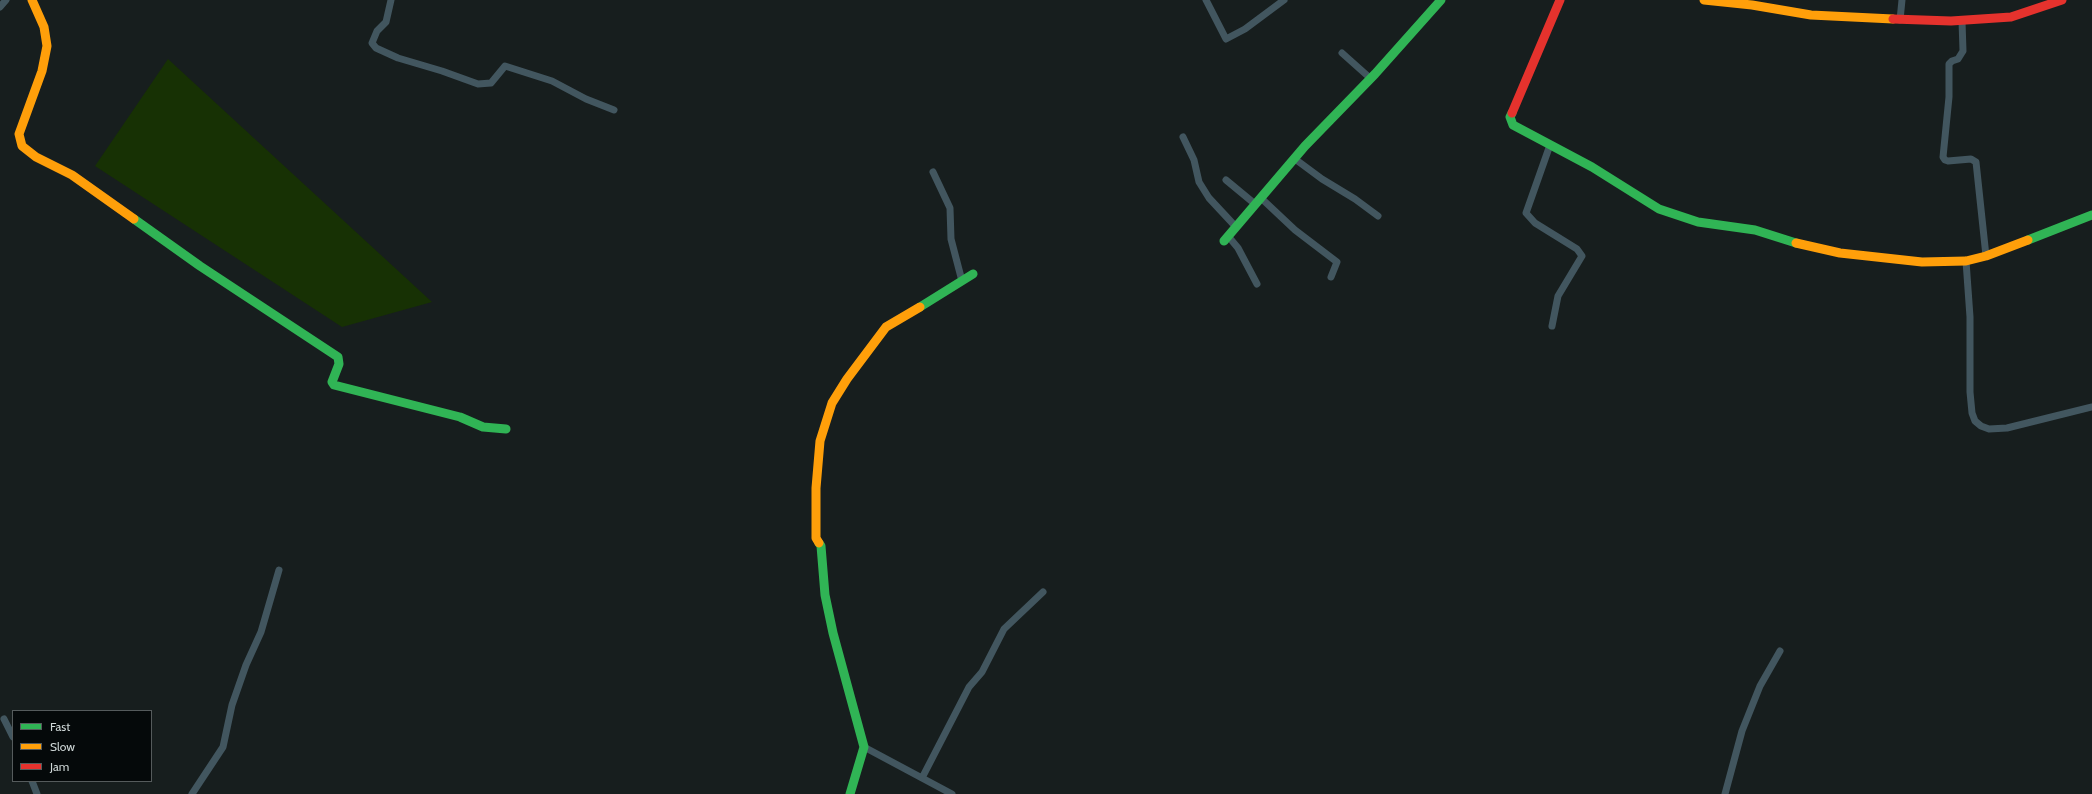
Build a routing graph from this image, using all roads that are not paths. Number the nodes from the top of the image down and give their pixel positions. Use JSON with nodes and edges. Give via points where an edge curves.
{"nodes":[{"id":1,"x":6,"y":0,"type":"edge"},
{"id":2,"x":32,"y":0,"type":"edge"},
{"id":3,"x":391,"y":0,"type":"edge"},
{"id":4,"x":1206,"y":0,"type":"edge"},
{"id":5,"x":1284,"y":0,"type":"edge"},
{"id":6,"x":1441,"y":0,"type":"edge"},
{"id":7,"x":1560,"y":0,"type":"edge"},
{"id":8,"x":1704,"y":0,"type":"edge"},
{"id":9,"x":1902,"y":0,"type":"edge"},
{"id":10,"x":2062,"y":0,"type":"edge"},
{"id":11,"x":1752,"y":2,"type":"edge"},
{"id":12,"x":0,"y":8,"type":"edge"},
{"id":13,"x":1900,"y":20,"type":"junction"},
{"id":14,"x":1962,"y":21,"type":"junction"},
{"id":15,"x":1342,"y":53,"type":"dead end"},
{"id":16,"x":1370,"y":78,"type":"junction"},
{"id":17,"x":614,"y":110,"type":"dead end"},
{"id":18,"x":1183,"y":137,"type":"dead end"},
{"id":19,"x":1550,"y":145,"type":"junction"},
{"id":20,"x":1295,"y":159,"type":"junction"},
{"id":21,"x":933,"y":172,"type":"dead end"},
{"id":22,"x":1226,"y":180,"type":"dead end"},
{"id":23,"x":1258,"y":201,"type":"junction"},
{"id":24,"x":2092,"y":215,"type":"edge"},
{"id":25,"x":1378,"y":216,"type":"dead end"},
{"id":26,"x":1236,"y":227,"type":"junction"},
{"id":27,"x":1226,"y":239,"type":"joint"},
{"id":28,"x":1986,"y":256,"type":"junction"},
{"id":29,"x":1966,"y":260,"type":"junction"},
{"id":30,"x":973,"y":274,"type":"dead end"},
{"id":31,"x":1331,"y":277,"type":"dead end"},
{"id":32,"x":962,"y":280,"type":"junction"},
{"id":33,"x":1257,"y":284,"type":"dead end"},
{"id":34,"x":1552,"y":326,"type":"dead end"},
{"id":35,"x":2092,"y":407,"type":"edge"},
{"id":36,"x":506,"y":429,"type":"dead end"},
{"id":37,"x":279,"y":570,"type":"dead end"},
{"id":38,"x":1043,"y":592,"type":"dead end"},
{"id":39,"x":1780,"y":651,"type":"dead end"},
{"id":40,"x":4,"y":719,"type":"dead end"},
{"id":41,"x":12,"y":735,"type":"edge"},
{"id":42,"x":864,"y":747,"type":"junction"},
{"id":43,"x":922,"y":778,"type":"junction"},
{"id":44,"x":32,"y":782,"type":"edge"},
{"id":45,"x":37,"y":794,"type":"edge"},
{"id":46,"x":192,"y":794,"type":"edge"},
{"id":47,"x":850,"y":794,"type":"edge"},
{"id":48,"x":952,"y":794,"type":"edge"},
{"id":49,"x":1726,"y":794,"type":"edge"}],
"edges":[{"from":1,"to":12,"type":"street"},
{"from":2,"to":36,"type":"street","via":[[44,27],[47,46],[42,71],[20,134],[22,146],[36,157],[72,176],[200,266],[338,357],[339,364],[332,382],[334,385],[460,417],[483,428]]},
{"from":3,"to":17,"type":"street","via":[[386,22],[372,43],[376,48],[398,58],[442,70],[478,84],[491,83],[504,66],[552,81]]},
{"from":4,"to":5,"type":"street","via":[[1226,38],[1245,28]]},
{"from":6,"to":16,"type":"street"},
{"from":7,"to":19,"type":"street","via":[[1510,117],[1513,125]]},
{"from":8,"to":11,"type":"street"},
{"from":9,"to":13,"type":"street"},
{"from":10,"to":14,"type":"street","via":[[2026,13],[1988,20]]},
{"from":11,"to":13,"type":"street","via":[[1811,16]]},
{"from":13,"to":14,"type":"street"},
{"from":14,"to":28,"type":"street","via":[[1963,51],[1958,59],[1949,64],[1949,97],[1943,157],[1948,161],[1971,159],[1976,162]]},
{"from":15,"to":16,"type":"street"},
{"from":16,"to":20,"type":"street"},
{"from":18,"to":26,"type":"street","via":[[1194,160],[1199,182],[1209,198]]},
{"from":19,"to":29,"type":"street","via":[[1592,167],[1659,210],[1698,222],[1755,230],[1840,253],[1922,262]]},
{"from":19,"to":34,"type":"street","via":[[1526,213],[1535,222],[1577,249],[1582,256],[1558,296]]},
{"from":20,"to":23,"type":"street"},
{"from":20,"to":25,"type":"street"},
{"from":21,"to":32,"type":"street","via":[[950,208],[951,239]]},
{"from":22,"to":23,"type":"street"},
{"from":23,"to":26,"type":"street"},
{"from":23,"to":31,"type":"street","via":[[1337,262]]},
{"from":24,"to":28,"type":"street"},
{"from":26,"to":27,"type":"street"},
{"from":27,"to":33,"type":"street","via":[[1238,248]]},
{"from":28,"to":29,"type":"street"},
{"from":29,"to":35,"type":"street","via":[[1970,317],[1970,392],[1975,421],[1989,429],[2007,428]]},
{"from":30,"to":32,"type":"street"},
{"from":32,"to":42,"type":"street","via":[[886,327],[832,402],[820,441],[816,488],[816,538],[821,546],[833,633]]},
{"from":37,"to":46,"type":"street","via":[[261,632],[232,705],[223,747]]},
{"from":38,"to":43,"type":"street","via":[[1004,630],[982,672],[969,687]]},
{"from":39,"to":49,"type":"street","via":[[1760,686],[1742,731]]},
{"from":40,"to":41,"type":"street"},
{"from":42,"to":43,"type":"street"},
{"from":42,"to":47,"type":"street"},
{"from":43,"to":48,"type":"street"},
{"from":44,"to":45,"type":"street"}]}
